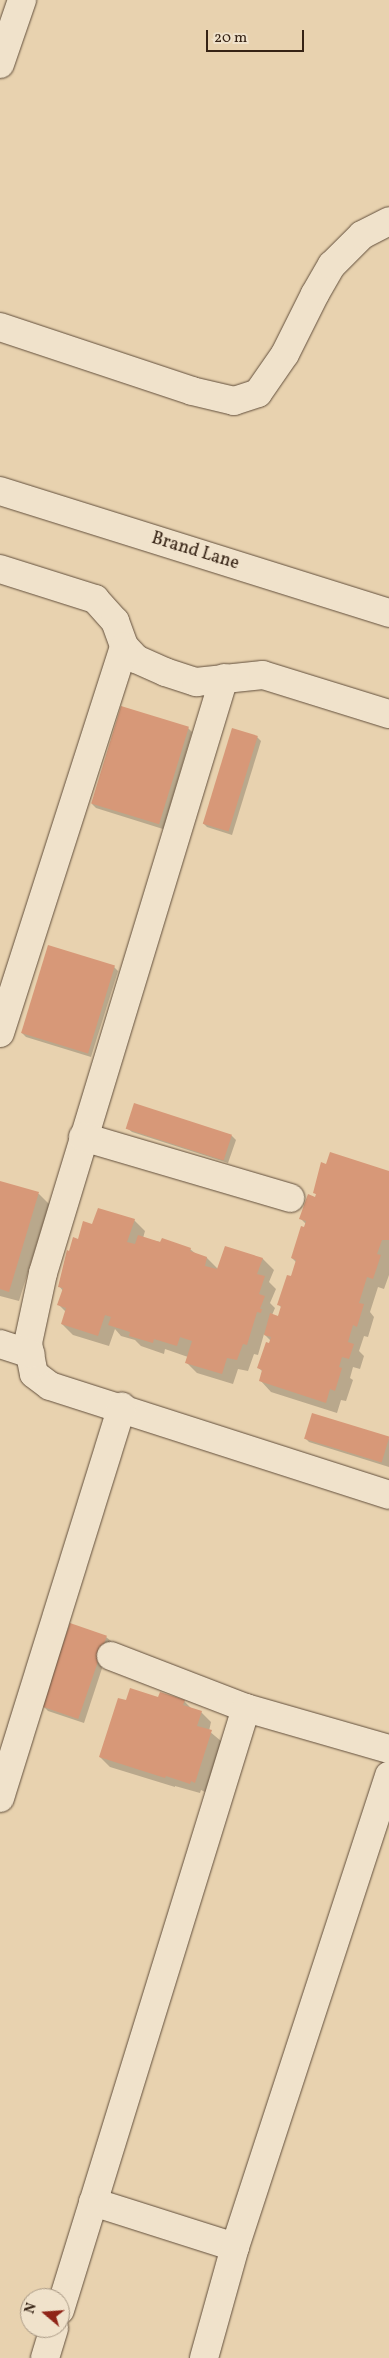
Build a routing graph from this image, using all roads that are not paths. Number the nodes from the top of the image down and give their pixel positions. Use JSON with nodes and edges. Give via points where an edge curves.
{"nodes":[{"id":1,"x":22,"y":0,"type":"edge"},
{"id":2,"x":0,"y":64,"type":"edge"},
{"id":3,"x":385,"y":231,"type":"edge"},
{"id":4,"x":0,"y":327,"type":"edge"},
{"id":5,"x":0,"y":491,"type":"edge"},
{"id":6,"x":0,"y":569,"type":"edge"},
{"id":7,"x":389,"y":613,"type":"edge"},
{"id":8,"x":124,"y":646,"type":"junction"},
{"id":9,"x":224,"y":678,"type":"junction"},
{"id":10,"x":389,"y":714,"type":"edge"},
{"id":11,"x":0,"y":1033,"type":"edge"},
{"id":12,"x":83,"y":1137,"type":"junction"},
{"id":13,"x":290,"y":1198,"type":"dead end"},
{"id":14,"x":0,"y":1344,"type":"edge"},
{"id":15,"x":30,"y":1354,"type":"junction"},
{"id":16,"x":122,"y":1407,"type":"junction"},
{"id":17,"x":389,"y":1495,"type":"edge"},
{"id":18,"x":111,"y":1656,"type":"dead end"},
{"id":19,"x":246,"y":1708,"type":"junction"},
{"id":20,"x":10,"y":1728,"type":"edge"},
{"id":21,"x":389,"y":1749,"type":"edge"},
{"id":22,"x":389,"y":1776,"type":"edge"},
{"id":23,"x":0,"y":1798,"type":"edge"},
{"id":24,"x":93,"y":2202,"type":"junction"},
{"id":25,"x":235,"y":2247,"type":"junction"},
{"id":26,"x":67,"y":2288,"type":"edge"},
{"id":27,"x":51,"y":2338,"type":"edge"},
{"id":28,"x":45,"y":2358,"type":"edge"},
{"id":29,"x":204,"y":2358,"type":"edge"}],
"edges":[{"from":1,"to":2,"type":"street"},
{"from":3,"to":4,"type":"street","via":[[362,236],[332,265],[285,354],[258,393],[234,401],[192,391]]},
{"from":5,"to":7,"type":"street","name":"Brand Lane"},
{"from":6,"to":8,"type":"street","via":[[95,598],[115,621]]},
{"from":8,"to":9,"type":"street","via":[[136,659],[196,682]]},
{"from":8,"to":11,"type":"street"},
{"from":9,"to":10,"type":"street","via":[[263,675]]},
{"from":9,"to":12,"type":"street"},
{"from":12,"to":13,"type":"street"},
{"from":12,"to":15,"type":"street","via":[[43,1273],[28,1343]]},
{"from":14,"to":15,"type":"street"},
{"from":15,"to":16,"type":"street","via":[[34,1374],[50,1386]]},
{"from":16,"to":17,"type":"street"},
{"from":16,"to":20,"type":"street"},
{"from":18,"to":19,"type":"street"},
{"from":19,"to":21,"type":"street"},
{"from":19,"to":24,"type":"street"},
{"from":20,"to":23,"type":"street"},
{"from":22,"to":25,"type":"street"},
{"from":24,"to":25,"type":"street"},
{"from":24,"to":26,"type":"street"},
{"from":25,"to":29,"type":"street"},
{"from":27,"to":28,"type":"street"}]}
